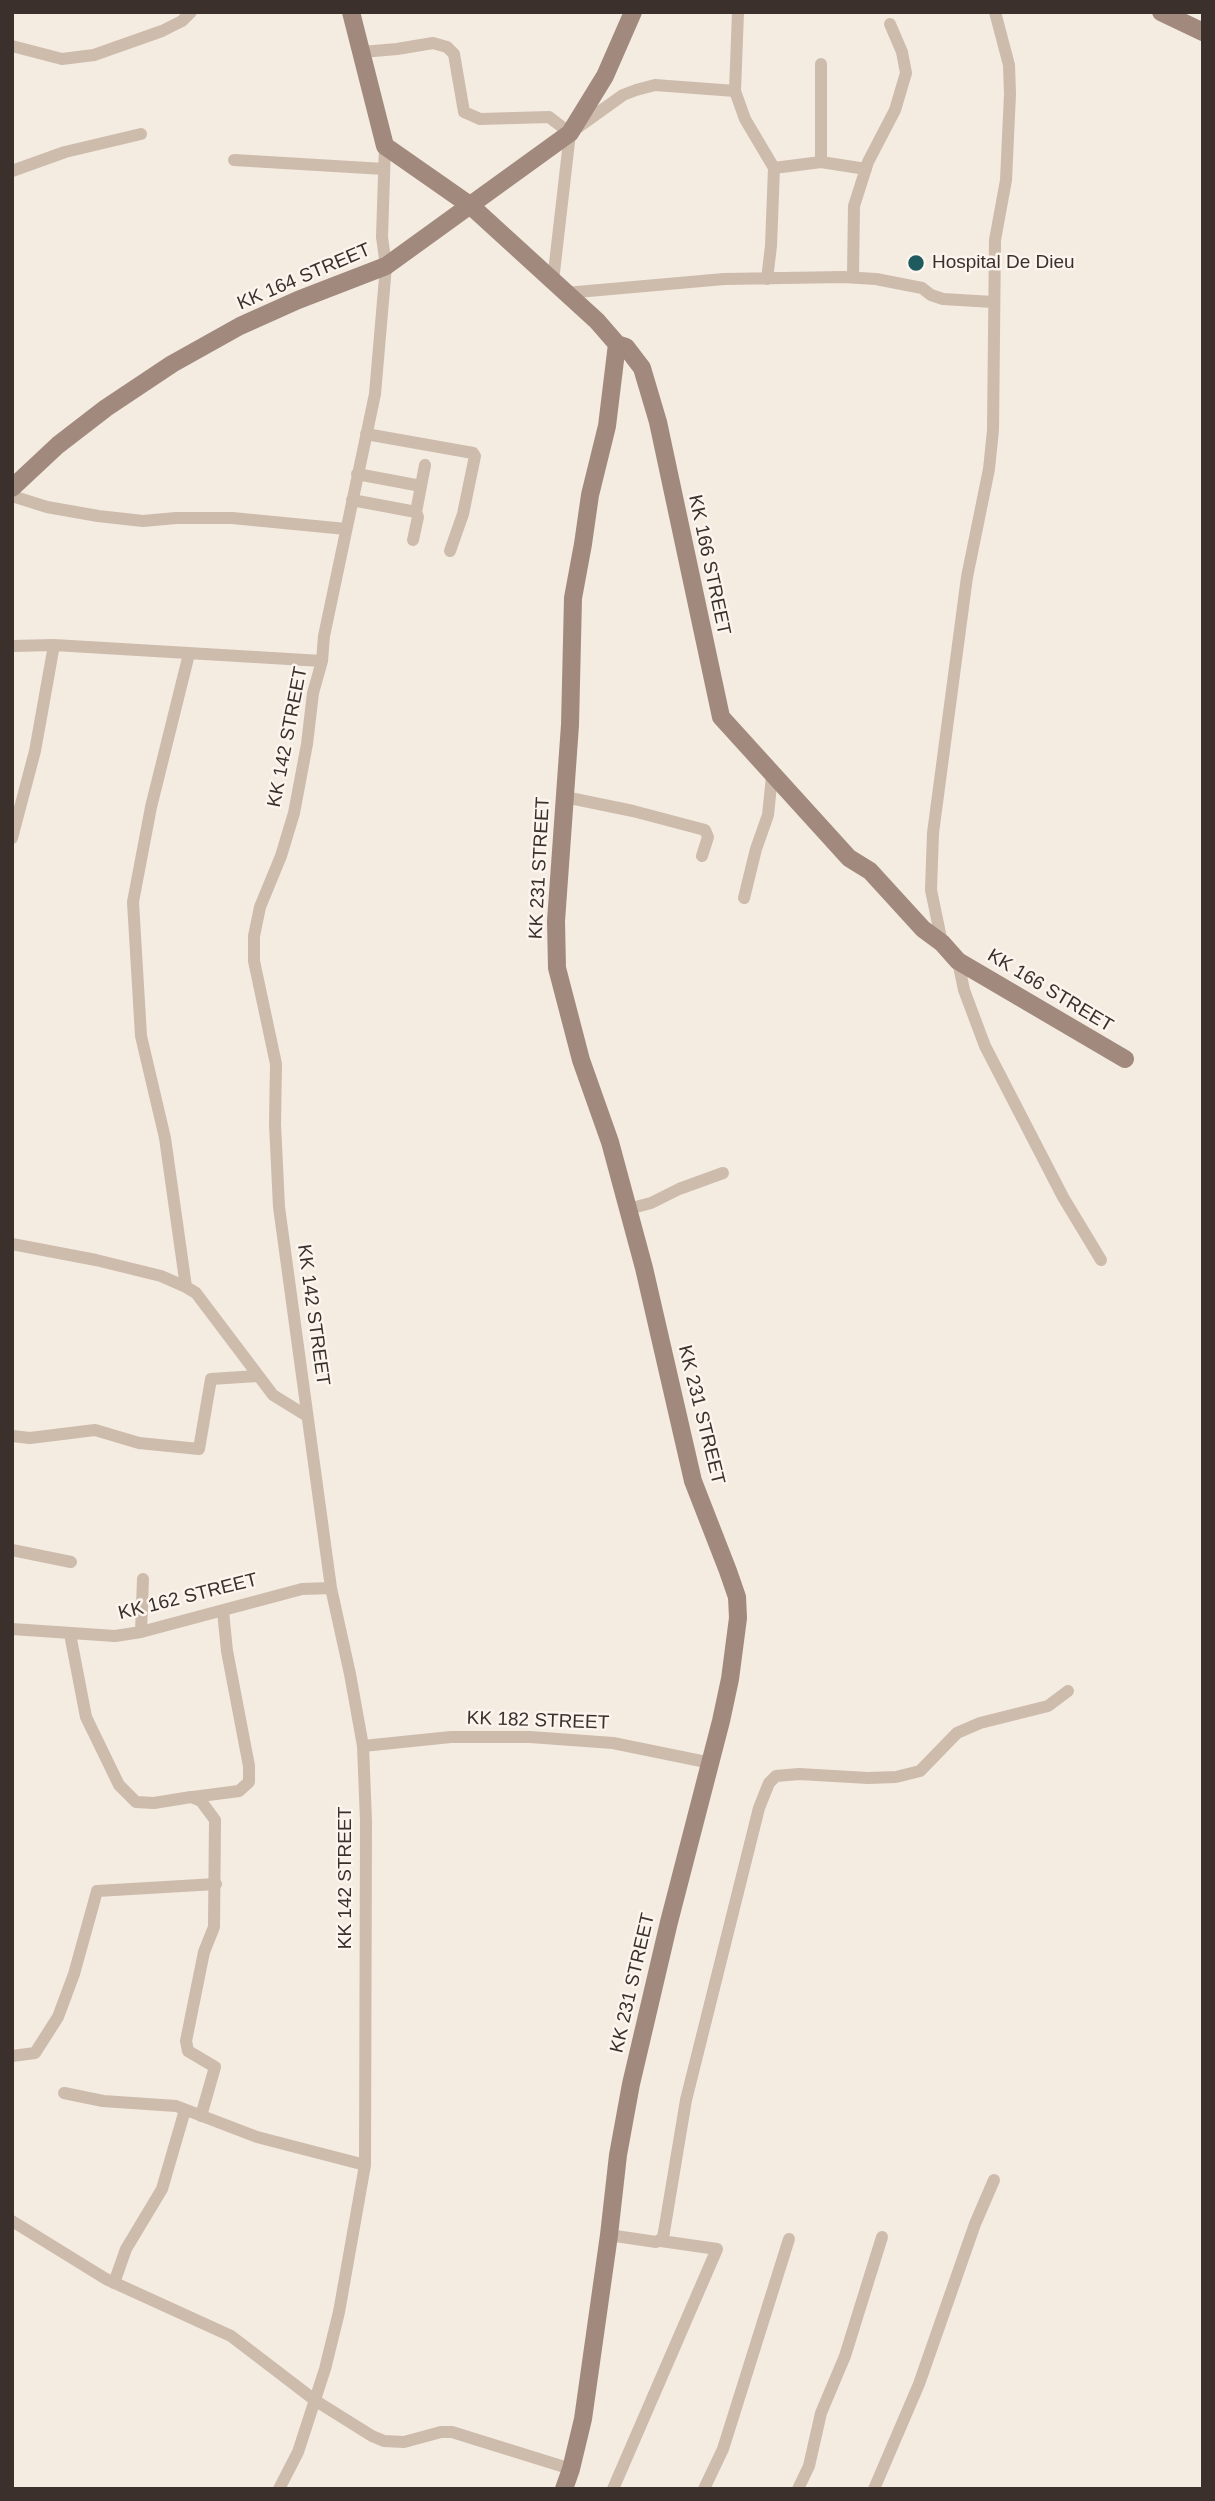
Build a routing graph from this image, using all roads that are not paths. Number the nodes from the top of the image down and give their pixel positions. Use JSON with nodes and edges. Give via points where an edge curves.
{"nodes":[{"id":1,"x":191,"y":12,"type":"edge"},
{"id":2,"x":351,"y":12,"type":"edge"},
{"id":3,"x":633,"y":12,"type":"edge"},
{"id":4,"x":738,"y":12,"type":"edge"},
{"id":5,"x":995,"y":12,"type":"edge"},
{"id":6,"x":1161,"y":12,"type":"edge"},
{"id":7,"x":890,"y":24,"type":"dead end"},
{"id":8,"x":1203,"y":32,"type":"edge"},
{"id":9,"x":12,"y":46,"type":"edge"},
{"id":10,"x":362,"y":52,"type":"junction"},
{"id":11,"x":821,"y":64,"type":"dead end"},
{"id":12,"x":735,"y":91,"type":"junction"},
{"id":13,"x":570,"y":133,"type":"junction"},
{"id":14,"x":141,"y":134,"type":"dead end"},
{"id":15,"x":385,"y":146,"type":"junction"},
{"id":16,"x":234,"y":160,"type":"dead end"},
{"id":17,"x":821,"y":162,"type":"junction"},
{"id":18,"x":774,"y":168,"type":"junction"},
{"id":19,"x":384,"y":169,"type":"junction"},
{"id":20,"x":866,"y":169,"type":"junction"},
{"id":21,"x":12,"y":171,"type":"edge"},
{"id":22,"x":471,"y":206,"type":"junction"},
{"id":23,"x":386,"y":266,"type":"junction"},
{"id":24,"x":853,"y":277,"type":"junction"},
{"id":25,"x":767,"y":279,"type":"junction"},
{"id":26,"x":560,"y":287,"type":"junction"},
{"id":27,"x":993,"y":302,"type":"junction"},
{"id":28,"x":617,"y":344,"type":"junction"},
{"id":29,"x":366,"y":434,"type":"junction"},
{"id":30,"x":425,"y":465,"type":"dead end"},
{"id":31,"x":357,"y":474,"type":"junction"},
{"id":32,"x":421,"y":486,"type":"junction"},
{"id":33,"x":12,"y":488,"type":"edge"},
{"id":34,"x":12,"y":496,"type":"edge"},
{"id":35,"x":352,"y":500,"type":"junction"},
{"id":36,"x":416,"y":512,"type":"junction"},
{"id":37,"x":346,"y":529,"type":"junction"},
{"id":38,"x":412,"y":540,"type":"dead end"},
{"id":39,"x":450,"y":551,"type":"dead end"},
{"id":40,"x":54,"y":645,"type":"junction"},
{"id":41,"x":12,"y":646,"type":"edge"},
{"id":42,"x":189,"y":654,"type":"junction"},
{"id":43,"x":322,"y":661,"type":"junction"},
{"id":44,"x":772,"y":776,"type":"junction"},
{"id":45,"x":565,"y":797,"type":"junction"},
{"id":46,"x":12,"y":838,"type":"edge"},
{"id":47,"x":702,"y":856,"type":"dead end"},
{"id":48,"x":744,"y":898,"type":"dead end"},
{"id":49,"x":942,"y":943,"type":"junction"},
{"id":50,"x":958,"y":961,"type":"junction"},
{"id":51,"x":1125,"y":1059,"type":"dead end"},
{"id":52,"x":723,"y":1173,"type":"dead end"},
{"id":53,"x":628,"y":1209,"type":"junction"},
{"id":54,"x":12,"y":1244,"type":"edge"},
{"id":55,"x":1101,"y":1260,"type":"dead end"},
{"id":56,"x":186,"y":1287,"type":"junction"},
{"id":57,"x":257,"y":1376,"type":"junction"},
{"id":58,"x":307,"y":1416,"type":"junction"},
{"id":59,"x":12,"y":1436,"type":"edge"},
{"id":60,"x":12,"y":1550,"type":"edge"},
{"id":61,"x":71,"y":1562,"type":"dead end"},
{"id":62,"x":143,"y":1578,"type":"dead end"},
{"id":63,"x":331,"y":1588,"type":"junction"},
{"id":64,"x":222,"y":1611,"type":"junction"},
{"id":65,"x":12,"y":1629,"type":"edge"},
{"id":66,"x":141,"y":1632,"type":"junction"},
{"id":67,"x":70,"y":1633,"type":"junction"},
{"id":68,"x":1068,"y":1691,"type":"dead end"},
{"id":69,"x":363,"y":1746,"type":"junction"},
{"id":70,"x":711,"y":1763,"type":"junction"},
{"id":71,"x":191,"y":1797,"type":"junction"},
{"id":72,"x":216,"y":1884,"type":"junction"},
{"id":73,"x":12,"y":2056,"type":"edge"},
{"id":74,"x":64,"y":2093,"type":"dead end"},
{"id":75,"x":185,"y":2110,"type":"junction"},
{"id":76,"x":201,"y":2116,"type":"junction"},
{"id":77,"x":365,"y":2165,"type":"junction"},
{"id":78,"x":994,"y":2180,"type":"dead end"},
{"id":79,"x":12,"y":2221,"type":"edge"},
{"id":80,"x":610,"y":2235,"type":"junction"},
{"id":81,"x":882,"y":2237,"type":"dead end"},
{"id":82,"x":789,"y":2239,"type":"dead end"},
{"id":83,"x":661,"y":2241,"type":"junction"},
{"id":84,"x":114,"y":2283,"type":"junction"},
{"id":85,"x":316,"y":2401,"type":"junction"},
{"id":86,"x":571,"y":2469,"type":"junction"},
{"id":87,"x":279,"y":2489,"type":"edge"},
{"id":88,"x":564,"y":2489,"type":"edge"},
{"id":89,"x":613,"y":2489,"type":"edge"},
{"id":90,"x":704,"y":2489,"type":"edge"},
{"id":91,"x":798,"y":2489,"type":"edge"},
{"id":92,"x":874,"y":2489,"type":"edge"}],
"edges":[{"from":1,"to":9,"type":"street","via":[[162,31],[94,55],[62,59]]},
{"from":2,"to":10,"type":"street"},
{"from":3,"to":13,"type":"street","name":"KK 164 STREET","via":[[605,76]]},
{"from":4,"to":12,"type":"street"},
{"from":5,"to":27,"type":"street","via":[[1009,65],[1010,94]]},
{"from":6,"to":8,"type":"street"},
{"from":7,"to":20,"type":"street","via":[[906,73],[895,110]]},
{"from":10,"to":13,"type":"street","via":[[433,43],[447,47],[454,54],[464,112],[480,119],[549,117]]},
{"from":10,"to":15,"type":"street"},
{"from":11,"to":17,"type":"street"},
{"from":12,"to":13,"type":"street","via":[[655,85],[624,95]]},
{"from":12,"to":18,"type":"street","via":[[745,119]]},
{"from":13,"to":22,"type":"street","name":"KK 164 STREET"},
{"from":13,"to":26,"type":"street"},
{"from":14,"to":21,"type":"street","via":[[65,152]]},
{"from":15,"to":19,"type":"street","name":"KK 142 STREET"},
{"from":15,"to":22,"type":"street","name":"KK 166 STREET"},
{"from":16,"to":19,"type":"street"},
{"from":17,"to":18,"type":"street"},
{"from":17,"to":20,"type":"street"},
{"from":18,"to":25,"type":"street"},
{"from":19,"to":23,"type":"street","name":"KK 142 STREET"},
{"from":20,"to":24,"type":"street","via":[[854,206]]},
{"from":22,"to":23,"type":"street","name":"KK 164 STREET"},
{"from":22,"to":26,"type":"street","name":"KK 166 STREET"},
{"from":23,"to":29,"type":"street","name":"KK 142 STREET","via":[[375,394]]},
{"from":23,"to":33,"type":"street","name":"KK 164 STREET","via":[[240,326],[172,364],[58,445]]},
{"from":24,"to":25,"type":"street"},
{"from":24,"to":27,"type":"street","via":[[922,288],[943,299]]},
{"from":25,"to":26,"type":"street"},
{"from":26,"to":28,"type":"street","name":"KK 166 STREET"},
{"from":27,"to":49,"type":"street","via":[[989,469],[967,577],[932,845],[931,890]]},
{"from":28,"to":44,"type":"street","name":"KK 166 STREET","via":[[642,368],[658,422],[721,717]]},
{"from":28,"to":45,"type":"street","name":"KK 231 STREET","via":[[607,426],[573,598]]},
{"from":29,"to":31,"type":"street","name":"KK 142 STREET"},
{"from":29,"to":39,"type":"street","via":[[473,453],[463,514]]},
{"from":30,"to":32,"type":"street"},
{"from":31,"to":32,"type":"street"},
{"from":31,"to":35,"type":"street","name":"KK 142 STREET"},
{"from":32,"to":36,"type":"street"},
{"from":34,"to":37,"type":"street","via":[[47,507],[143,521],[232,518]]},
{"from":35,"to":36,"type":"street"},
{"from":35,"to":37,"type":"street","name":"KK 142 STREET"},
{"from":36,"to":38,"type":"street"},
{"from":37,"to":43,"type":"street","name":"KK 142 STREET"},
{"from":40,"to":41,"type":"street"},
{"from":40,"to":42,"type":"street"},
{"from":40,"to":46,"type":"street","via":[[35,751]]},
{"from":42,"to":43,"type":"street"},
{"from":42,"to":56,"type":"street","via":[[133,902],[141,1036],[165,1138]]},
{"from":43,"to":58,"type":"street","name":"KK 142 STREET","via":[[294,813],[254,936],[254,961],[276,1064],[279,1207]]},
{"from":44,"to":48,"type":"street","via":[[768,815]]},
{"from":44,"to":49,"type":"street","name":"KK 166 STREET","via":[[849,858],[870,871],[923,929]]},
{"from":45,"to":47,"type":"street","via":[[705,830],[708,837]]},
{"from":45,"to":53,"type":"street","name":"KK 231 STREET","via":[[557,968]]},
{"from":49,"to":50,"type":"street","name":"KK 166 STREET"},
{"from":50,"to":51,"type":"street","name":"KK 166 STREET"},
{"from":50,"to":55,"type":"street","via":[[985,1046]]},
{"from":52,"to":53,"type":"street"},
{"from":53,"to":70,"type":"street","name":"KK 231 STREET","via":[[693,1481],[737,1597],[730,1679]]},
{"from":54,"to":56,"type":"street","via":[[161,1276]]},
{"from":56,"to":57,"type":"street","via":[[196,1293]]},
{"from":57,"to":58,"type":"street","via":[[272,1395]]},
{"from":57,"to":59,"type":"street","via":[[211,1379],[199,1449],[139,1443],[95,1430]]},
{"from":58,"to":63,"type":"street","name":"KK 142 STREET"},
{"from":60,"to":61,"type":"street"},
{"from":62,"to":66,"type":"street"},
{"from":63,"to":64,"type":"street","name":"KK 162 STREET","via":[[302,1589]]},
{"from":63,"to":69,"type":"street","name":"KK 142 STREET"},
{"from":64,"to":66,"type":"street","name":"KK 162 STREET"},
{"from":64,"to":71,"type":"street","via":[[249,1782],[239,1791]]},
{"from":65,"to":67,"type":"street","name":"KK 162 STREET"},
{"from":66,"to":67,"type":"street","name":"KK 162 STREET"},
{"from":67,"to":71,"type":"street","via":[[86,1717],[120,1785],[136,1802]]},
{"from":68,"to":83,"type":"street","via":[[1048,1706],[957,1733],[920,1771],[868,1778],[799,1774],[776,1776],[769,1783],[686,2100]]},
{"from":69,"to":70,"type":"street","name":"KK 182 STREET","via":[[451,1737],[530,1737],[613,1743]]},
{"from":69,"to":77,"type":"street","name":"KK 142 STREET"},
{"from":70,"to":80,"type":"street","name":"KK 231 STREET","via":[[631,2084]]},
{"from":71,"to":72,"type":"street","via":[[201,1801],[215,1820]]},
{"from":72,"to":73,"type":"street","via":[[97,1891],[58,2017],[35,2053]]},
{"from":72,"to":76,"type":"street","via":[[214,1927],[204,1952],[186,2041],[188,2051],[215,2067]]},
{"from":74,"to":75,"type":"street"},
{"from":75,"to":76,"type":"street"},
{"from":75,"to":84,"type":"street","via":[[162,2189],[126,2249]]},
{"from":76,"to":77,"type":"street","via":[[257,2137]]},
{"from":77,"to":85,"type":"street","name":"KK 142 STREET","via":[[339,2312]]},
{"from":78,"to":92,"type":"street","via":[[919,2384]]},
{"from":79,"to":84,"type":"street"},
{"from":80,"to":83,"type":"street"},
{"from":80,"to":86,"type":"street","name":"KK 231 STREET","via":[[583,2419]]},
{"from":81,"to":91,"type":"street"},
{"from":82,"to":90,"type":"street","via":[[723,2449]]},
{"from":83,"to":89,"type":"street","via":[[717,2249]]},
{"from":84,"to":85,"type":"street","via":[[231,2336]]},
{"from":85,"to":86,"type":"street","via":[[384,2441],[404,2442],[452,2432]]},
{"from":85,"to":87,"type":"street","name":"KK 142 STREET"},
{"from":86,"to":88,"type":"street","name":"KK 231 STREET"}]}
